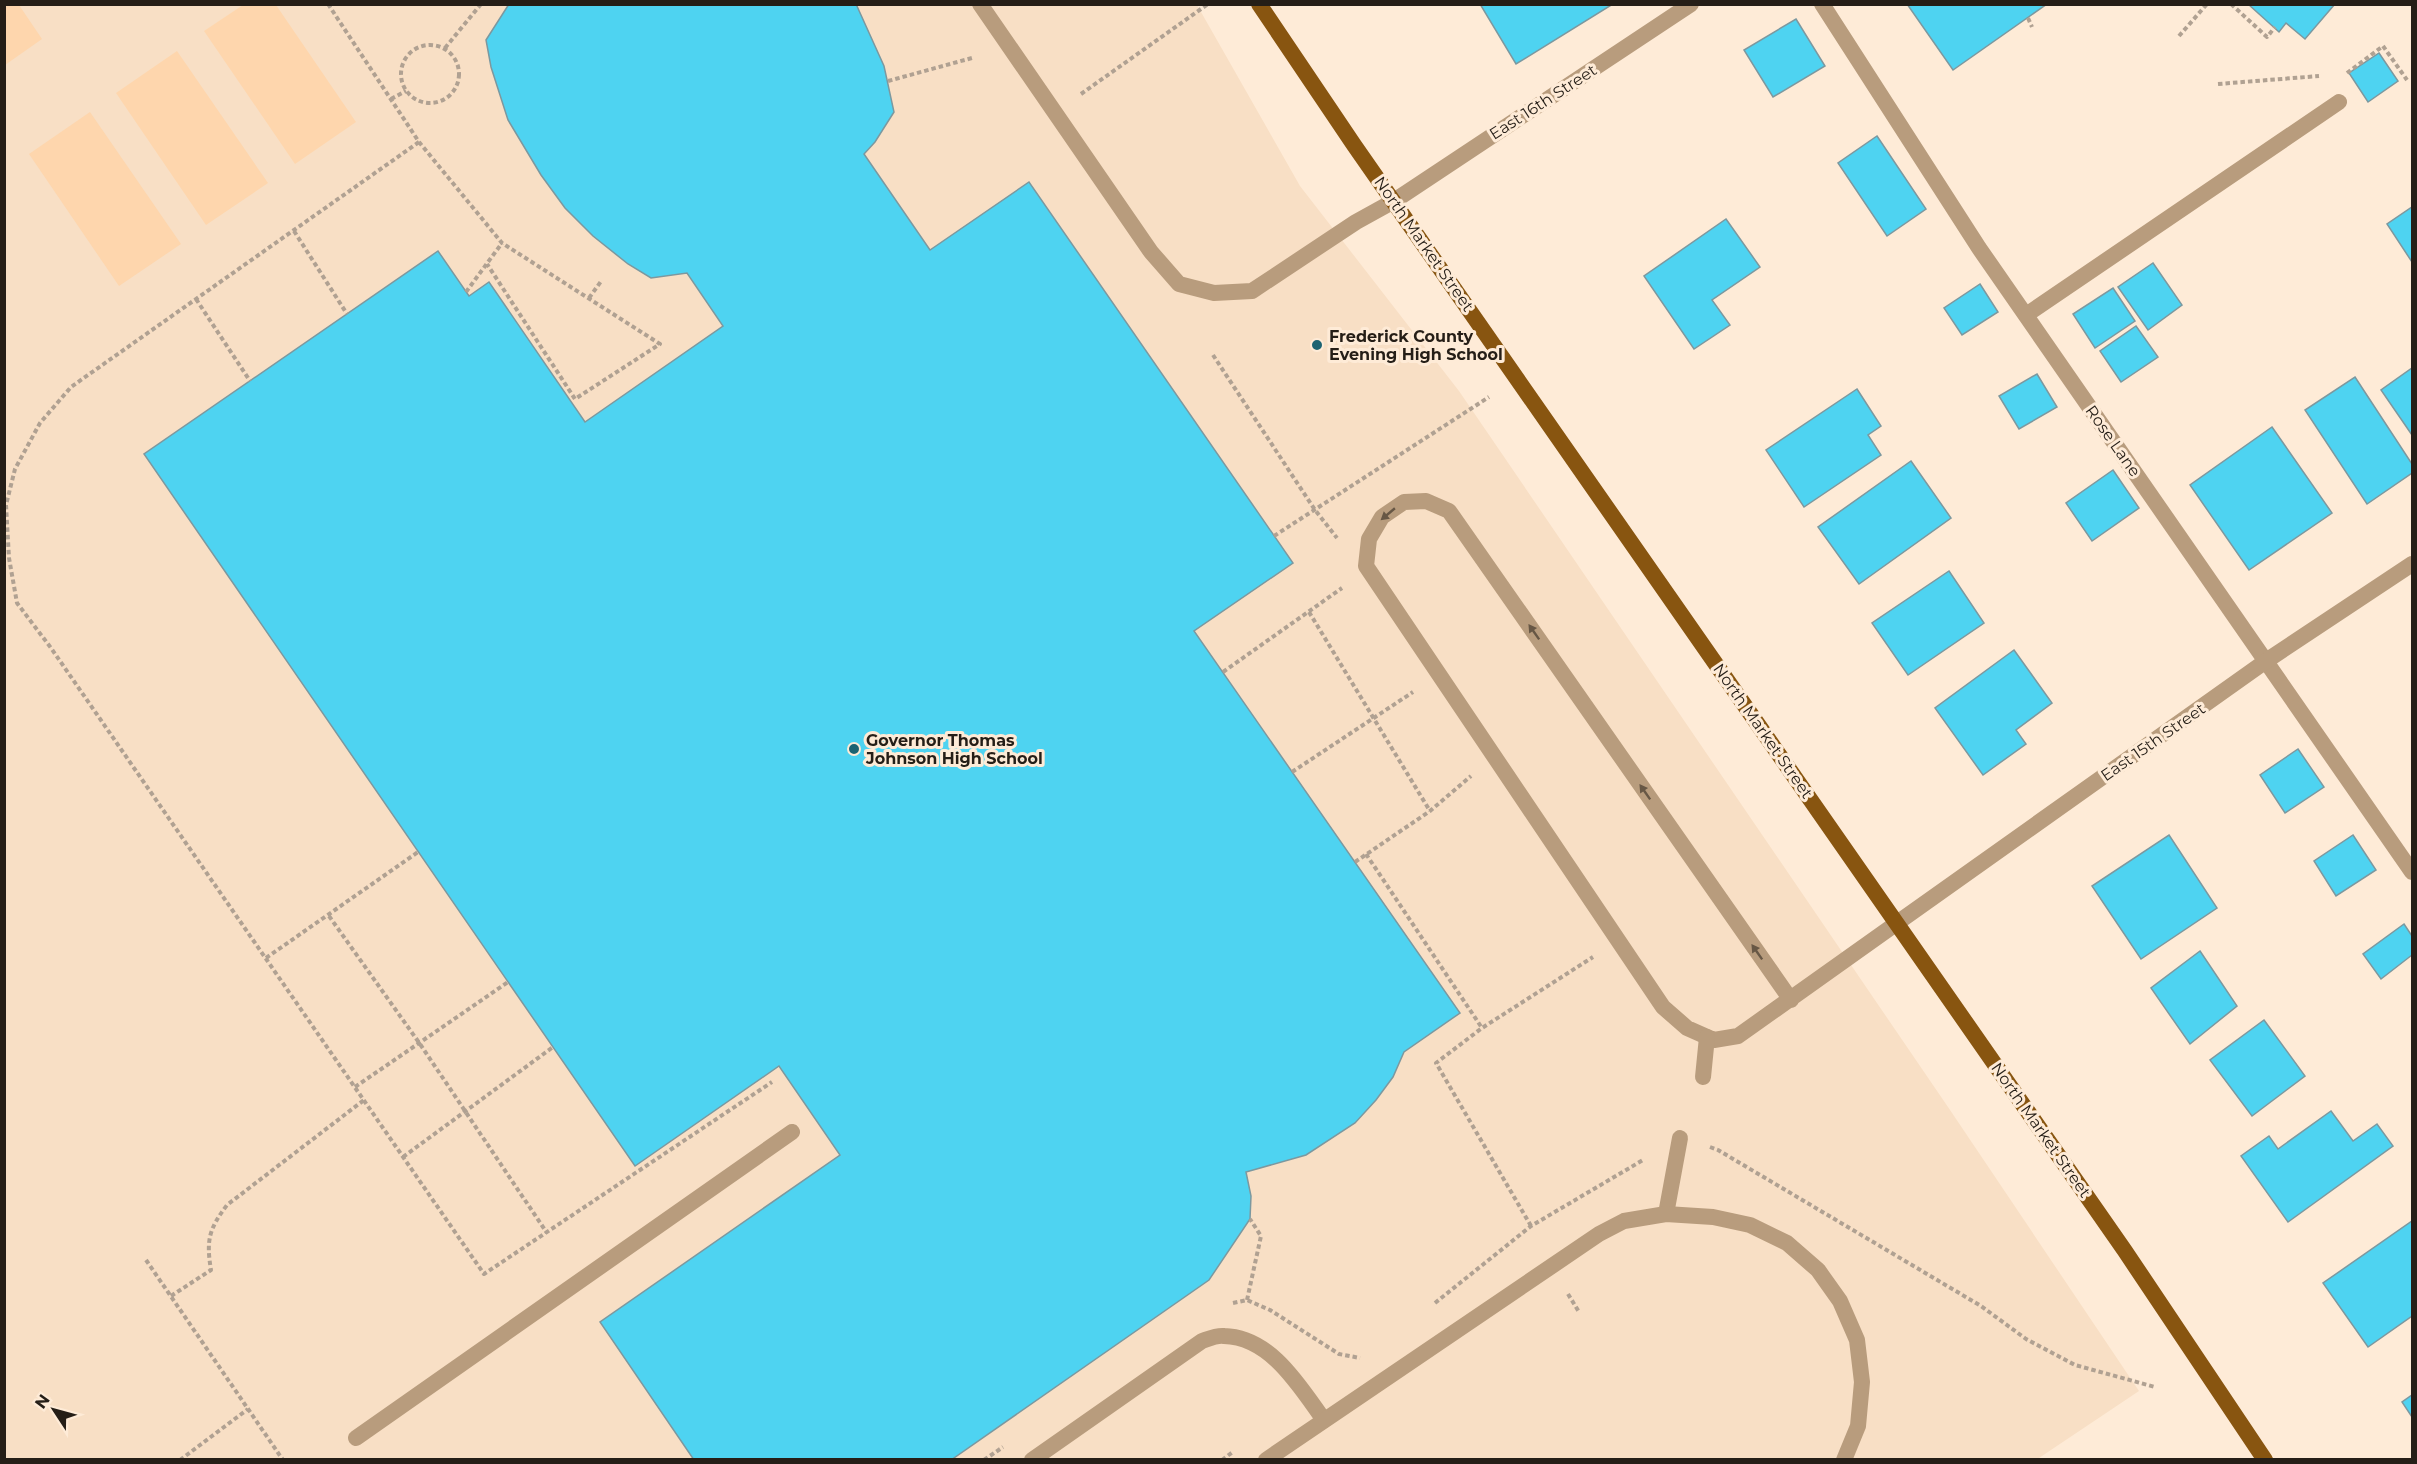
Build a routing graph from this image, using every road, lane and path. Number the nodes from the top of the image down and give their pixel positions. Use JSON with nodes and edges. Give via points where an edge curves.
{"nodes":[{"id":1,"x":328,"y":4,"type":"edge"},
{"id":2,"x":481,"y":4,"type":"edge"},
{"id":3,"x":980,"y":4,"type":"edge"},
{"id":4,"x":1208,"y":4,"type":"edge"},
{"id":5,"x":1259,"y":4,"type":"edge"},
{"id":6,"x":1691,"y":4,"type":"edge"},
{"id":7,"x":1822,"y":4,"type":"edge"},
{"id":8,"x":2206,"y":4,"type":"edge"},
{"id":9,"x":2231,"y":4,"type":"edge"},
{"id":10,"x":2028,"y":18,"type":"dead end"},
{"id":11,"x":2032,"y":27,"type":"dead end"},
{"id":12,"x":2275,"y":27,"type":"dead end"},
{"id":13,"x":2179,"y":36,"type":"dead end"},
{"id":14,"x":444,"y":48,"type":"junction"},
{"id":15,"x":972,"y":58,"type":"dead end"},
{"id":16,"x":2345,"y":74,"type":"dead end"},
{"id":17,"x":2322,"y":75,"type":"dead end"},
{"id":18,"x":2407,"y":80,"type":"dead end"},
{"id":19,"x":888,"y":81,"type":"dead end"},
{"id":20,"x":2218,"y":84,"type":"dead end"},
{"id":21,"x":406,"y":91,"type":"junction"},
{"id":22,"x":1078,"y":96,"type":"dead end"},
{"id":23,"x":391,"y":99,"type":"junction"},
{"id":24,"x":2339,"y":102,"type":"dead end"},
{"id":25,"x":419,"y":141,"type":"junction"},
{"id":26,"x":1394,"y":201,"type":"junction"},
{"id":27,"x":294,"y":231,"type":"junction"},
{"id":28,"x":502,"y":243,"type":"junction"},
{"id":29,"x":487,"y":264,"type":"junction"},
{"id":30,"x":602,"y":280,"type":"dead end"},
{"id":31,"x":466,"y":292,"type":"dead end"},
{"id":32,"x":589,"y":298,"type":"junction"},
{"id":33,"x":196,"y":299,"type":"junction"},
{"id":34,"x":346,"y":314,"type":"dead end"},
{"id":35,"x":2026,"y":315,"type":"junction"},
{"id":36,"x":1214,"y":355,"type":"dead end"},
{"id":37,"x":250,"y":381,"type":"dead end"},
{"id":38,"x":1489,"y":397,"type":"dead end"},
{"id":39,"x":1315,"y":510,"type":"junction"},
{"id":40,"x":1274,"y":536,"type":"dead end"},
{"id":41,"x":1338,"y":540,"type":"dead end"},
{"id":42,"x":2412,"y":564,"type":"edge"},
{"id":43,"x":1345,"y":586,"type":"dead end"},
{"id":44,"x":1309,"y":612,"type":"junction"},
{"id":45,"x":2266,"y":662,"type":"junction"},
{"id":46,"x":1223,"y":672,"type":"dead end"},
{"id":47,"x":1416,"y":690,"type":"dead end"},
{"id":48,"x":1373,"y":717,"type":"junction"},
{"id":49,"x":1292,"y":772,"type":"dead end"},
{"id":50,"x":1473,"y":774,"type":"dead end"},
{"id":51,"x":1430,"y":811,"type":"junction"},
{"id":52,"x":418,"y":852,"type":"dead end"},
{"id":53,"x":1366,"y":854,"type":"junction"},
{"id":54,"x":1355,"y":862,"type":"dead end"},
{"id":55,"x":2412,"y":872,"type":"edge"},
{"id":56,"x":329,"y":916,"type":"junction"},
{"id":57,"x":1897,"y":923,"type":"junction"},
{"id":58,"x":1596,"y":955,"type":"dead end"},
{"id":59,"x":266,"y":958,"type":"junction"},
{"id":60,"x":508,"y":982,"type":"dead end"},
{"id":61,"x":1791,"y":1000,"type":"junction"},
{"id":62,"x":1482,"y":1028,"type":"junction"},
{"id":63,"x":1707,"y":1037,"type":"junction"},
{"id":64,"x":420,"y":1044,"type":"junction"},
{"id":65,"x":553,"y":1047,"type":"dead end"},
{"id":66,"x":1703,"y":1077,"type":"dead end"},
{"id":67,"x":772,"y":1082,"type":"dead end"},
{"id":68,"x":355,"y":1087,"type":"junction"},
{"id":69,"x":364,"y":1100,"type":"junction"},
{"id":70,"x":465,"y":1111,"type":"junction"},
{"id":71,"x":792,"y":1132,"type":"dead end"},
{"id":72,"x":1680,"y":1138,"type":"junction"},
{"id":73,"x":403,"y":1157,"type":"junction"},
{"id":74,"x":1666,"y":1214,"type":"junction"},
{"id":75,"x":1250,"y":1219,"type":"dead end"},
{"id":76,"x":547,"y":1233,"type":"junction"},
{"id":77,"x":146,"y":1260,"type":"dead end"},
{"id":78,"x":171,"y":1296,"type":"junction"},
{"id":79,"x":1247,"y":1300,"type":"dead end"},
{"id":80,"x":2156,"y":1387,"type":"dead end"},
{"id":81,"x":248,"y":1409,"type":"junction"},
{"id":82,"x":1324,"y":1420,"type":"junction"},
{"id":83,"x":356,"y":1438,"type":"dead end"},
{"id":84,"x":180,"y":1460,"type":"edge"},
{"id":85,"x":283,"y":1460,"type":"edge"},
{"id":86,"x":1032,"y":1460,"type":"edge"},
{"id":87,"x":1266,"y":1460,"type":"edge"},
{"id":88,"x":1844,"y":1460,"type":"edge"},
{"id":89,"x":2265,"y":1460,"type":"edge"}],
"edges":[{"from":1,"to":23,"type":"path"},
{"from":2,"to":14,"type":"path"},
{"from":3,"to":26,"type":"street","name":"East 16th Street","via":[[1151,252],[1179,284],[1214,293],[1252,291]]},
{"from":4,"to":22,"type":"path"},
{"from":5,"to":26,"type":"main road","name":"North Market Street"},
{"from":6,"to":26,"type":"street","name":"East 16th Street"},
{"from":7,"to":35,"type":"street","name":"Rose Lane"},
{"from":8,"to":13,"type":"path"},
{"from":9,"to":12,"type":"path","via":[[2267,38]]},
{"from":10,"to":11,"type":"path"},
{"from":14,"to":21,"type":"path","via":[[425,45],[407,55],[400,74]]},
{"from":14,"to":21,"type":"path","via":[[458,63],[460,73],[455,91],[431,104],[421,103]]},
{"from":15,"to":19,"type":"path"},
{"from":16,"to":18,"type":"path","via":[[2383,46]]},
{"from":17,"to":20,"type":"path"},
{"from":21,"to":23,"type":"path"},
{"from":23,"to":25,"type":"path"},
{"from":24,"to":35,"type":"street"},
{"from":25,"to":27,"type":"path"},
{"from":25,"to":28,"type":"path"},
{"from":26,"to":57,"type":"main road","name":"North Market Street"},
{"from":27,"to":33,"type":"path"},
{"from":27,"to":34,"type":"path"},
{"from":28,"to":29,"type":"path"},
{"from":28,"to":32,"type":"path"},
{"from":29,"to":31,"type":"path"},
{"from":29,"to":32,"type":"path","via":[[575,399],[660,344]]},
{"from":30,"to":32,"type":"path"},
{"from":33,"to":37,"type":"path"},
{"from":33,"to":59,"type":"path","via":[[71,387],[40,423],[15,469],[6,505],[9,558],[17,603]]},
{"from":35,"to":45,"type":"street","name":"Rose Lane"},
{"from":36,"to":39,"type":"path"},
{"from":38,"to":39,"type":"path"},
{"from":39,"to":40,"type":"path"},
{"from":39,"to":41,"type":"path"},
{"from":42,"to":45,"type":"street","name":"East 15th Street"},
{"from":43,"to":44,"type":"path"},
{"from":44,"to":46,"type":"path"},
{"from":44,"to":48,"type":"path"},
{"from":45,"to":55,"type":"street","name":"Rose Lane"},
{"from":45,"to":57,"type":"street","name":"East 15th Street"},
{"from":47,"to":48,"type":"path"},
{"from":48,"to":49,"type":"path"},
{"from":48,"to":51,"type":"path"},
{"from":50,"to":51,"type":"path"},
{"from":51,"to":53,"type":"path"},
{"from":52,"to":56,"type":"path"},
{"from":53,"to":54,"type":"path"},
{"from":53,"to":62,"type":"path"},
{"from":56,"to":59,"type":"path"},
{"from":56,"to":64,"type":"path"},
{"from":57,"to":61,"type":"street","name":"East 15th Street"},
{"from":57,"to":89,"type":"main road","name":"North Market Street"},
{"from":58,"to":62,"type":"path"},
{"from":59,"to":68,"type":"path"},
{"from":60,"to":64,"type":"path"},
{"from":61,"to":63,"type":"street","name":"East 15th Street","via":[[1738,1036],[1714,1040]]},
{"from":61,"to":63,"type":"street","one_way":true,"via":[[1449,511],[1426,501],[1404,502],[1383,517],[1369,539],[1366,566],[1663,1007],[1687,1028]]},
{"from":62,"to":72,"type":"path","via":[[1436,1063],[1531,1226]]},
{"from":63,"to":66,"type":"street"},
{"from":64,"to":68,"type":"path"},
{"from":64,"to":70,"type":"path"},
{"from":65,"to":70,"type":"path"},
{"from":67,"to":76,"type":"path"},
{"from":68,"to":69,"type":"path"},
{"from":69,"to":73,"type":"path"},
{"from":69,"to":78,"type":"path","via":[[227,1205],[212,1225],[207,1247],[211,1270]]},
{"from":70,"to":73,"type":"path"},
{"from":70,"to":76,"type":"path"},
{"from":71,"to":83,"type":"street"},
{"from":72,"to":74,"type":"street"},
{"from":72,"to":80,"type":"path","via":[[1718,1150],[1981,1306],[2026,1339],[2075,1365]]},
{"from":73,"to":76,"type":"path","via":[[484,1274]]},
{"from":74,"to":82,"type":"street","via":[[1624,1221],[1599,1234]]},
{"from":74,"to":88,"type":"street","via":[[1713,1217],[1750,1225],[1787,1243],[1818,1270],[1840,1301],[1857,1340],[1862,1382],[1858,1426]]},
{"from":75,"to":79,"type":"path","via":[[1261,1236]]},
{"from":77,"to":78,"type":"path"},
{"from":78,"to":81,"type":"path"},
{"from":81,"to":84,"type":"path"},
{"from":81,"to":85,"type":"path"},
{"from":82,"to":86,"type":"street","via":[[1291,1374],[1273,1357],[1249,1341],[1224,1335],[1202,1341]]},
{"from":82,"to":87,"type":"street"}]}
